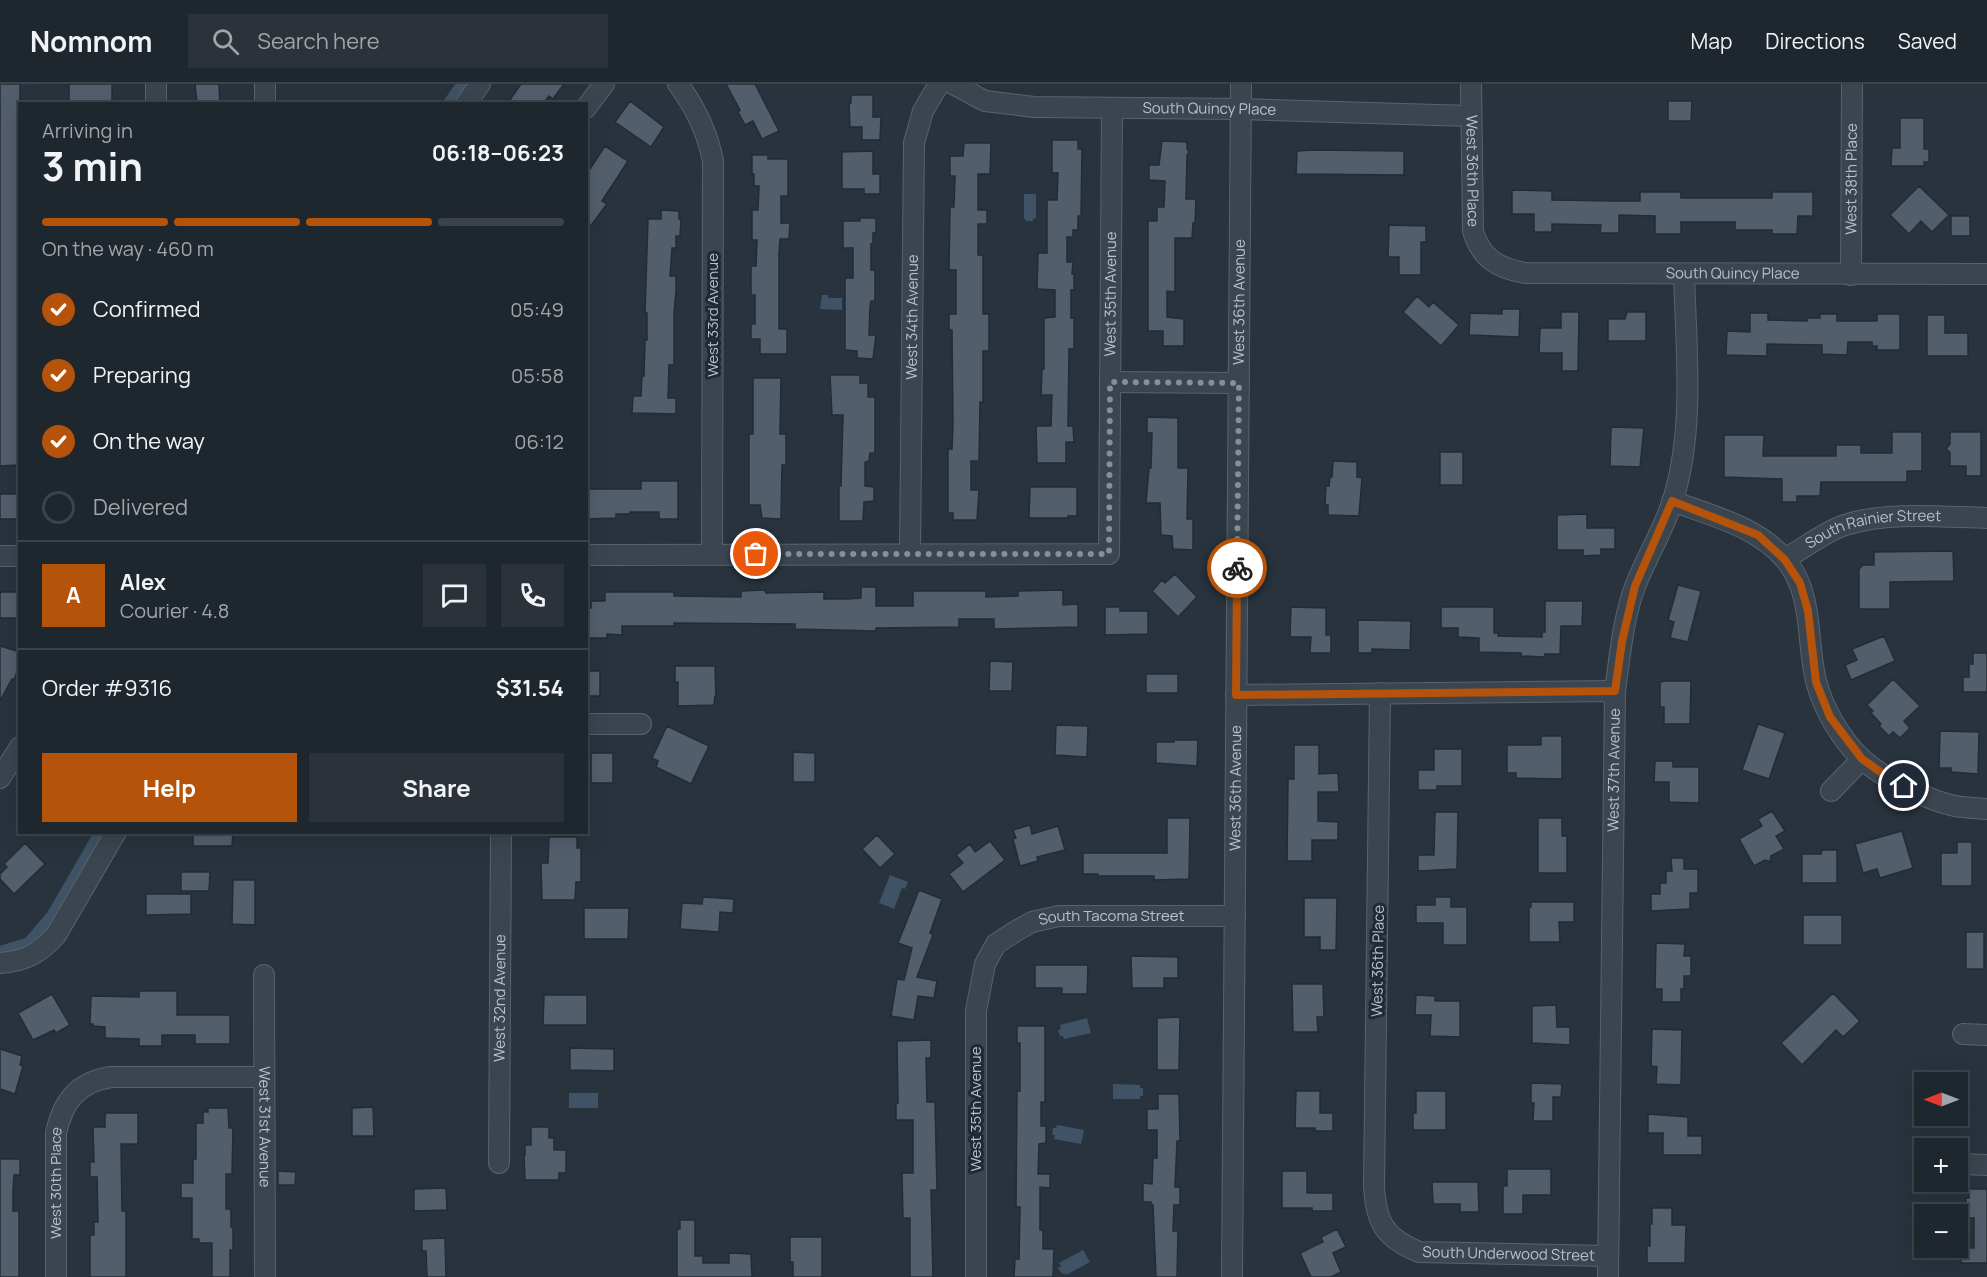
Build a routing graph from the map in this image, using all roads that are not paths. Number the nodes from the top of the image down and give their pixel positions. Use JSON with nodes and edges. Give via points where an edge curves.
{"nodes":[{"id":1,"x":156,"y":84,"type":"edge"},
{"id":2,"x":265,"y":84,"type":"edge"},
{"id":3,"x":480,"y":84,"type":"edge"},
{"id":4,"x":604,"y":84,"type":"edge"},
{"id":5,"x":678,"y":84,"type":"edge"},
{"id":6,"x":939,"y":84,"type":"edge"},
{"id":7,"x":953,"y":84,"type":"edge"},
{"id":8,"x":1241,"y":84,"type":"edge"},
{"id":9,"x":1471,"y":84,"type":"edge"},
{"id":10,"x":1852,"y":84,"type":"edge"},
{"id":11,"x":156,"y":102,"type":"edge"},
{"id":12,"x":265,"y":102,"type":"edge"},
{"id":13,"x":467,"y":102,"type":"edge"},
{"id":14,"x":588,"y":105,"type":"edge"},
{"id":15,"x":1112,"y":108,"type":"junction"},
{"id":16,"x":1240,"y":109,"type":"junction"},
{"id":17,"x":1471,"y":116,"type":"junction"},
{"id":18,"x":1484,"y":255,"type":"joint"},
{"id":19,"x":1684,"y":274,"type":"junction"},
{"id":20,"x":1987,"y":274,"type":"edge"},
{"id":21,"x":1851,"y":275,"type":"junction"},
{"id":22,"x":1110,"y":382,"type":"junction"},
{"id":23,"x":1239,"y":383,"type":"junction"},
{"id":24,"x":1672,"y":501,"type":"junction"},
{"id":25,"x":1987,"y":518,"type":"edge"},
{"id":26,"x":712,"y":554,"type":"junction"},
{"id":27,"x":910,"y":554,"type":"junction"},
{"id":28,"x":0,"y":555,"type":"edge"},
{"id":29,"x":588,"y":555,"type":"edge"},
{"id":30,"x":18,"y":556,"type":"edge"},
{"id":31,"x":1785,"y":560,"type":"junction"},
{"id":32,"x":1615,"y":691,"type":"junction"},
{"id":33,"x":1380,"y":693,"type":"junction"},
{"id":34,"x":1236,"y":695,"type":"junction"},
{"id":35,"x":588,"y":724,"type":"edge"},
{"id":36,"x":641,"y":724,"type":"dead end"},
{"id":37,"x":18,"y":750,"type":"edge"},
{"id":38,"x":1862,"y":759,"type":"junction"},
{"id":39,"x":0,"y":778,"type":"edge"},
{"id":40,"x":1832,"y":791,"type":"dead end"},
{"id":41,"x":1987,"y":809,"type":"edge"},
{"id":42,"x":115,"y":834,"type":"edge"},
{"id":43,"x":501,"y":834,"type":"edge"},
{"id":44,"x":1235,"y":916,"type":"junction"},
{"id":45,"x":996,"y":944,"type":"joint"},
{"id":46,"x":0,"y":963,"type":"edge"},
{"id":47,"x":264,"y":975,"type":"dead end"},
{"id":48,"x":1964,"y":1034,"type":"dead end"},
{"id":49,"x":1987,"y":1035,"type":"edge"},
{"id":50,"x":264,"y":1077,"type":"junction"},
{"id":51,"x":499,"y":1163,"type":"dead end"},
{"id":52,"x":1968,"y":1164,"type":"edge"},
{"id":53,"x":1987,"y":1165,"type":"edge"},
{"id":54,"x":1384,"y":1227,"type":"joint"},
{"id":55,"x":1608,"y":1256,"type":"junction"},
{"id":56,"x":56,"y":1277,"type":"edge"},
{"id":57,"x":265,"y":1277,"type":"edge"},
{"id":58,"x":976,"y":1277,"type":"edge"},
{"id":59,"x":1232,"y":1277,"type":"edge"},
{"id":60,"x":1608,"y":1277,"type":"edge"}],
"edges":[{"from":1,"to":11,"type":"street"},
{"from":2,"to":12,"type":"street"},
{"from":3,"to":13,"type":"street"},
{"from":4,"to":14,"type":"street"},
{"from":5,"to":26,"type":"street","name":"West 33rd Avenue","via":[[700,117],[713,161]]},
{"from":6,"to":27,"type":"street","name":"West 34th Avenue","via":[[923,111],[914,143]]},
{"from":7,"to":15,"type":"street","name":"South Quincy Place","via":[[985,101],[1009,105]]},
{"from":8,"to":16,"type":"street","name":"West 36th Avenue"},
{"from":9,"to":17,"type":"street","name":"West 36th Place"},
{"from":10,"to":21,"type":"street","name":"West 38th Place"},
{"from":15,"to":16,"type":"street","name":"South Quincy Place"},
{"from":15,"to":22,"type":"street","name":"West 35th Avenue"},
{"from":16,"to":17,"type":"street","name":"South Quincy Place"},
{"from":16,"to":23,"type":"street","name":"West 36th Avenue"},
{"from":17,"to":18,"type":"street","name":"West 36th Place","via":[[1471,217],[1477,245]]},
{"from":18,"to":19,"type":"street","name":"South Quincy Place","via":[[1497,265],[1525,273]]},
{"from":19,"to":21,"type":"street","name":"South Quincy Place"},
{"from":19,"to":24,"type":"street","name":"West 37th Avenue","via":[[1687,410]]},
{"from":20,"to":21,"type":"street","name":"South Quincy Place"},
{"from":22,"to":23,"type":"street"},
{"from":22,"to":27,"type":"street","name":"West 35th Avenue","via":[[1109,554]]},
{"from":23,"to":34,"type":"street","name":"West 36th Avenue"},
{"from":24,"to":31,"type":"street","via":[[1758,535]]},
{"from":24,"to":32,"type":"street","name":"West 37th Avenue","via":[[1635,586]]},
{"from":25,"to":31,"type":"street","name":"South Rainier Street","via":[[1869,519],[1843,525]]},
{"from":26,"to":27,"type":"street"},
{"from":26,"to":29,"type":"street"},
{"from":28,"to":30,"type":"street"},
{"from":31,"to":38,"type":"street","via":[[1800,583],[1808,611],[1816,682],[1830,717]]},
{"from":32,"to":33,"type":"street"},
{"from":32,"to":55,"type":"street","name":"West 37th Avenue"},
{"from":33,"to":34,"type":"street"},
{"from":33,"to":54,"type":"street","name":"West 36th Place","via":[[1374,1186],[1375,1205]]},
{"from":34,"to":44,"type":"street","name":"West 36th Avenue"},
{"from":35,"to":36,"type":"street"},
{"from":37,"to":39,"type":"street"},
{"from":38,"to":40,"type":"street"},
{"from":38,"to":41,"type":"street","via":[[1920,793],[1953,806]]},
{"from":42,"to":46,"type":"street","via":[[56,935],[43,950]]},
{"from":43,"to":51,"type":"street","name":"West 32nd Avenue"},
{"from":44,"to":45,"type":"street","name":"South Tacoma Street","via":[[1059,916],[1032,922]]},
{"from":44,"to":59,"type":"street","name":"West 36th Avenue"},
{"from":45,"to":58,"type":"street","name":"West 35th Avenue","via":[[985,964],[976,1011]]},
{"from":47,"to":50,"type":"street","name":"West 31st Avenue"},
{"from":48,"to":49,"type":"street"},
{"from":50,"to":56,"type":"street","name":"West 30th Place","via":[[111,1077],[85,1084],[74,1094],[66,1104],[56,1133]]},
{"from":50,"to":57,"type":"street","name":"West 31st Avenue"},
{"from":52,"to":53,"type":"street"},
{"from":54,"to":55,"type":"street","name":"South Underwood Street","via":[[1398,1244],[1419,1252]]},
{"from":55,"to":60,"type":"street","name":"West 37th Avenue"}]}
